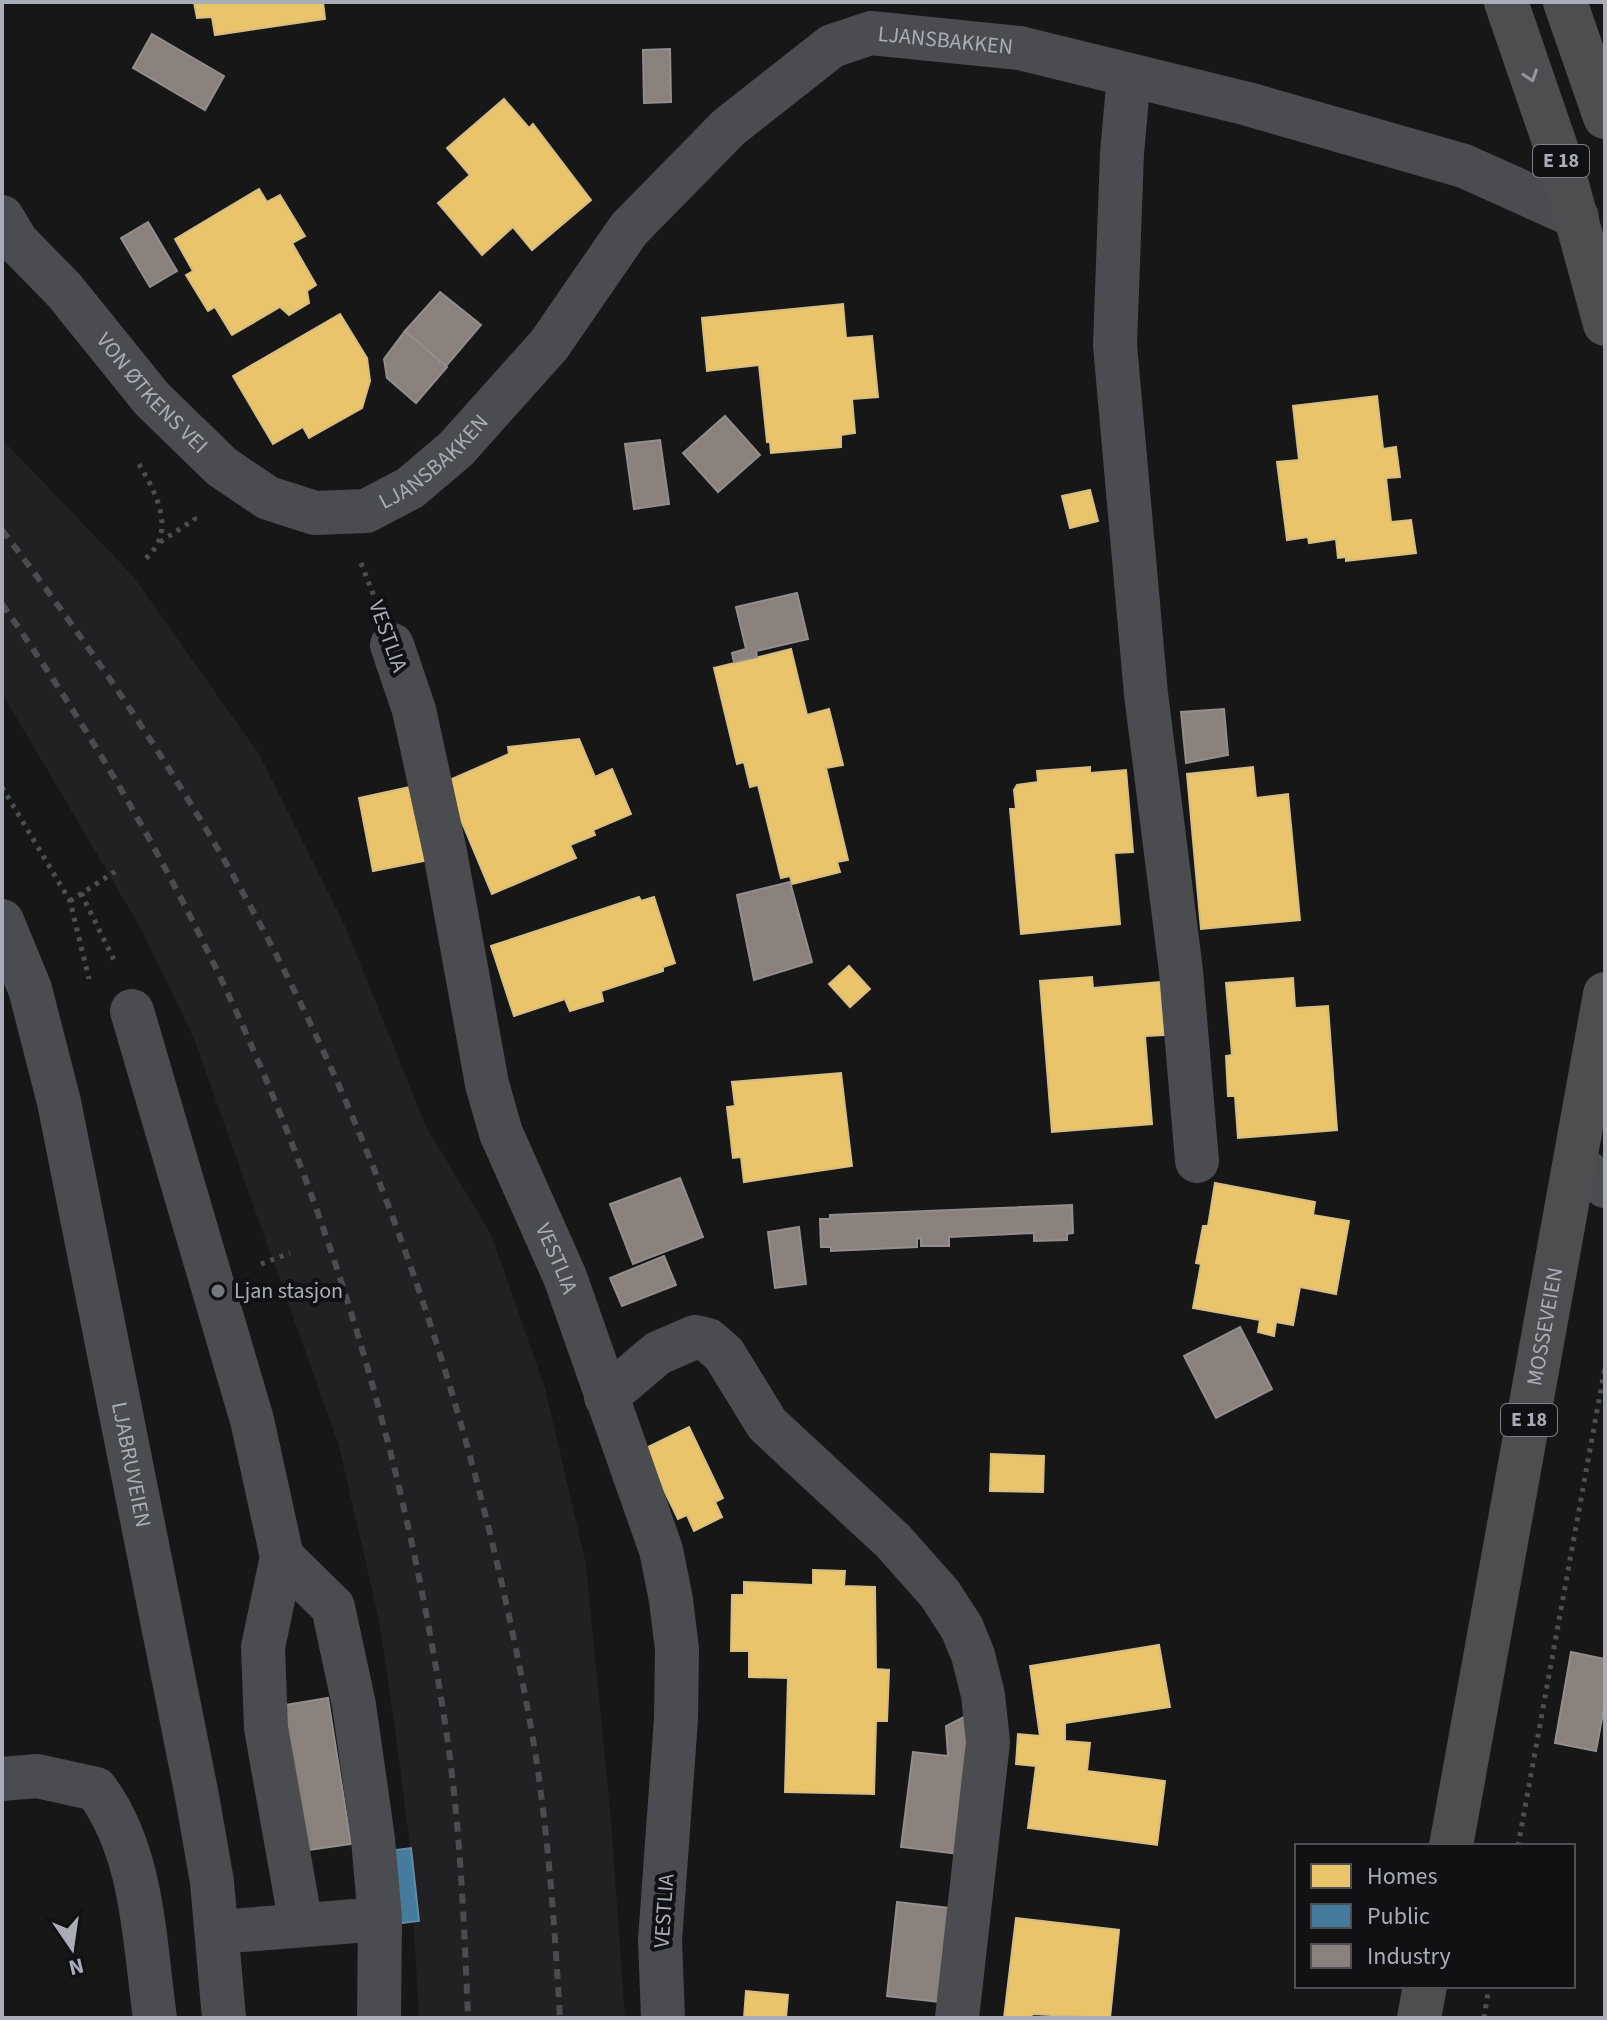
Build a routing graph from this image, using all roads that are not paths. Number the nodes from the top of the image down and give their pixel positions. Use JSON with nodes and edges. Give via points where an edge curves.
{"nodes":[{"id":1,"x":1506,"y":2,"type":"edge"},
{"id":2,"x":1565,"y":2,"type":"edge"},
{"id":3,"x":1129,"y":76,"type":"junction"},
{"id":4,"x":1605,"y":117,"type":"edge"},
{"id":5,"x":2,"y":217,"type":"edge"},
{"id":6,"x":1577,"y":217,"type":"junction"},
{"id":7,"x":1605,"y":324,"type":"edge"},
{"id":8,"x":342,"y":513,"type":"joint"},
{"id":9,"x":392,"y":645,"type":"road end"},
{"id":10,"x":2,"y":921,"type":"edge"},
{"id":11,"x":1605,"y":994,"type":"edge"},
{"id":12,"x":132,"y":1011,"type":"road end"},
{"id":13,"x":1197,"y":1161,"type":"dead end"},
{"id":14,"x":1590,"y":1175,"type":"edge"},
{"id":15,"x":606,"y":1397,"type":"junction"},
{"id":16,"x":282,"y":1557,"type":"junction"},
{"id":17,"x":2,"y":1779,"type":"edge"},
{"id":18,"x":1451,"y":1844,"type":"edge"},
{"id":19,"x":380,"y":1919,"type":"junction"},
{"id":20,"x":301,"y":1925,"type":"junction"},
{"id":21,"x":218,"y":1932,"type":"junction"},
{"id":22,"x":1425,"y":1988,"type":"edge"},
{"id":23,"x":155,"y":2018,"type":"edge"},
{"id":24,"x":224,"y":2018,"type":"edge"},
{"id":25,"x":379,"y":2018,"type":"edge"},
{"id":26,"x":663,"y":2018,"type":"edge"},
{"id":27,"x":957,"y":2018,"type":"edge"},
{"id":28,"x":1419,"y":2018,"type":"edge"}],
"edges":[{"from":1,"to":6,"type":"highway","number":"E 18","one_way":true},
{"from":2,"to":4,"type":"highway","number":"E 18"},
{"from":3,"to":6,"type":"street","name":"LJANSBAKKEN","via":[[1464,166]]},
{"from":3,"to":8,"type":"street","name":"LJANSBAKKEN","via":[[1020,48],[871,33],[832,46],[729,127],[629,229],[549,345],[456,449],[410,488],[366,511]]},
{"from":3,"to":13,"type":"street","via":[[1115,345],[1146,694],[1181,971]]},
{"from":5,"to":8,"type":"street","name":"VON ØTKENS VEI","via":[[17,242],[64,290],[146,392],[222,467],[268,498],[315,513]]},
{"from":6,"to":7,"type":"highway","number":"E 18"},
{"from":9,"to":15,"type":"street","name":"VESTLIA","via":[[414,710],[445,852],[487,1084],[501,1133],[565,1277]]},
{"from":10,"to":21,"type":"street","name":"LJABRUVEIEN","via":[[30,989],[59,1102],[180,1704]]},
{"from":11,"to":14,"type":"highway","name":"MOSSEVEIEN","number":"E 18"},
{"from":12,"to":16,"type":"street","via":[[252,1420]]},
{"from":14,"to":18,"type":"highway","name":"MOSSEVEIEN","number":"E 18"},
{"from":15,"to":26,"type":"street","name":"VESTLIA","via":[[661,1550],[675,1625],[676,1719],[660,1940]]},
{"from":15,"to":27,"type":"street","via":[[658,1353],[695,1337],[708,1340],[724,1354],[767,1424],[893,1541],[962,1628],[983,1695],[988,1742]]},
{"from":16,"to":19,"type":"street","via":[[333,1607],[354,1705]]},
{"from":16,"to":20,"type":"street","via":[[263,1647],[266,1728]]},
{"from":17,"to":23,"type":"street","via":[[37,1776],[96,1789],[112,1811],[138,1892]]},
{"from":19,"to":20,"type":"street"},
{"from":19,"to":25,"type":"street"},
{"from":20,"to":21,"type":"street"},
{"from":21,"to":24,"type":"street","name":"LJABRUVEIEN"},
{"from":22,"to":28,"type":"highway"}]}
